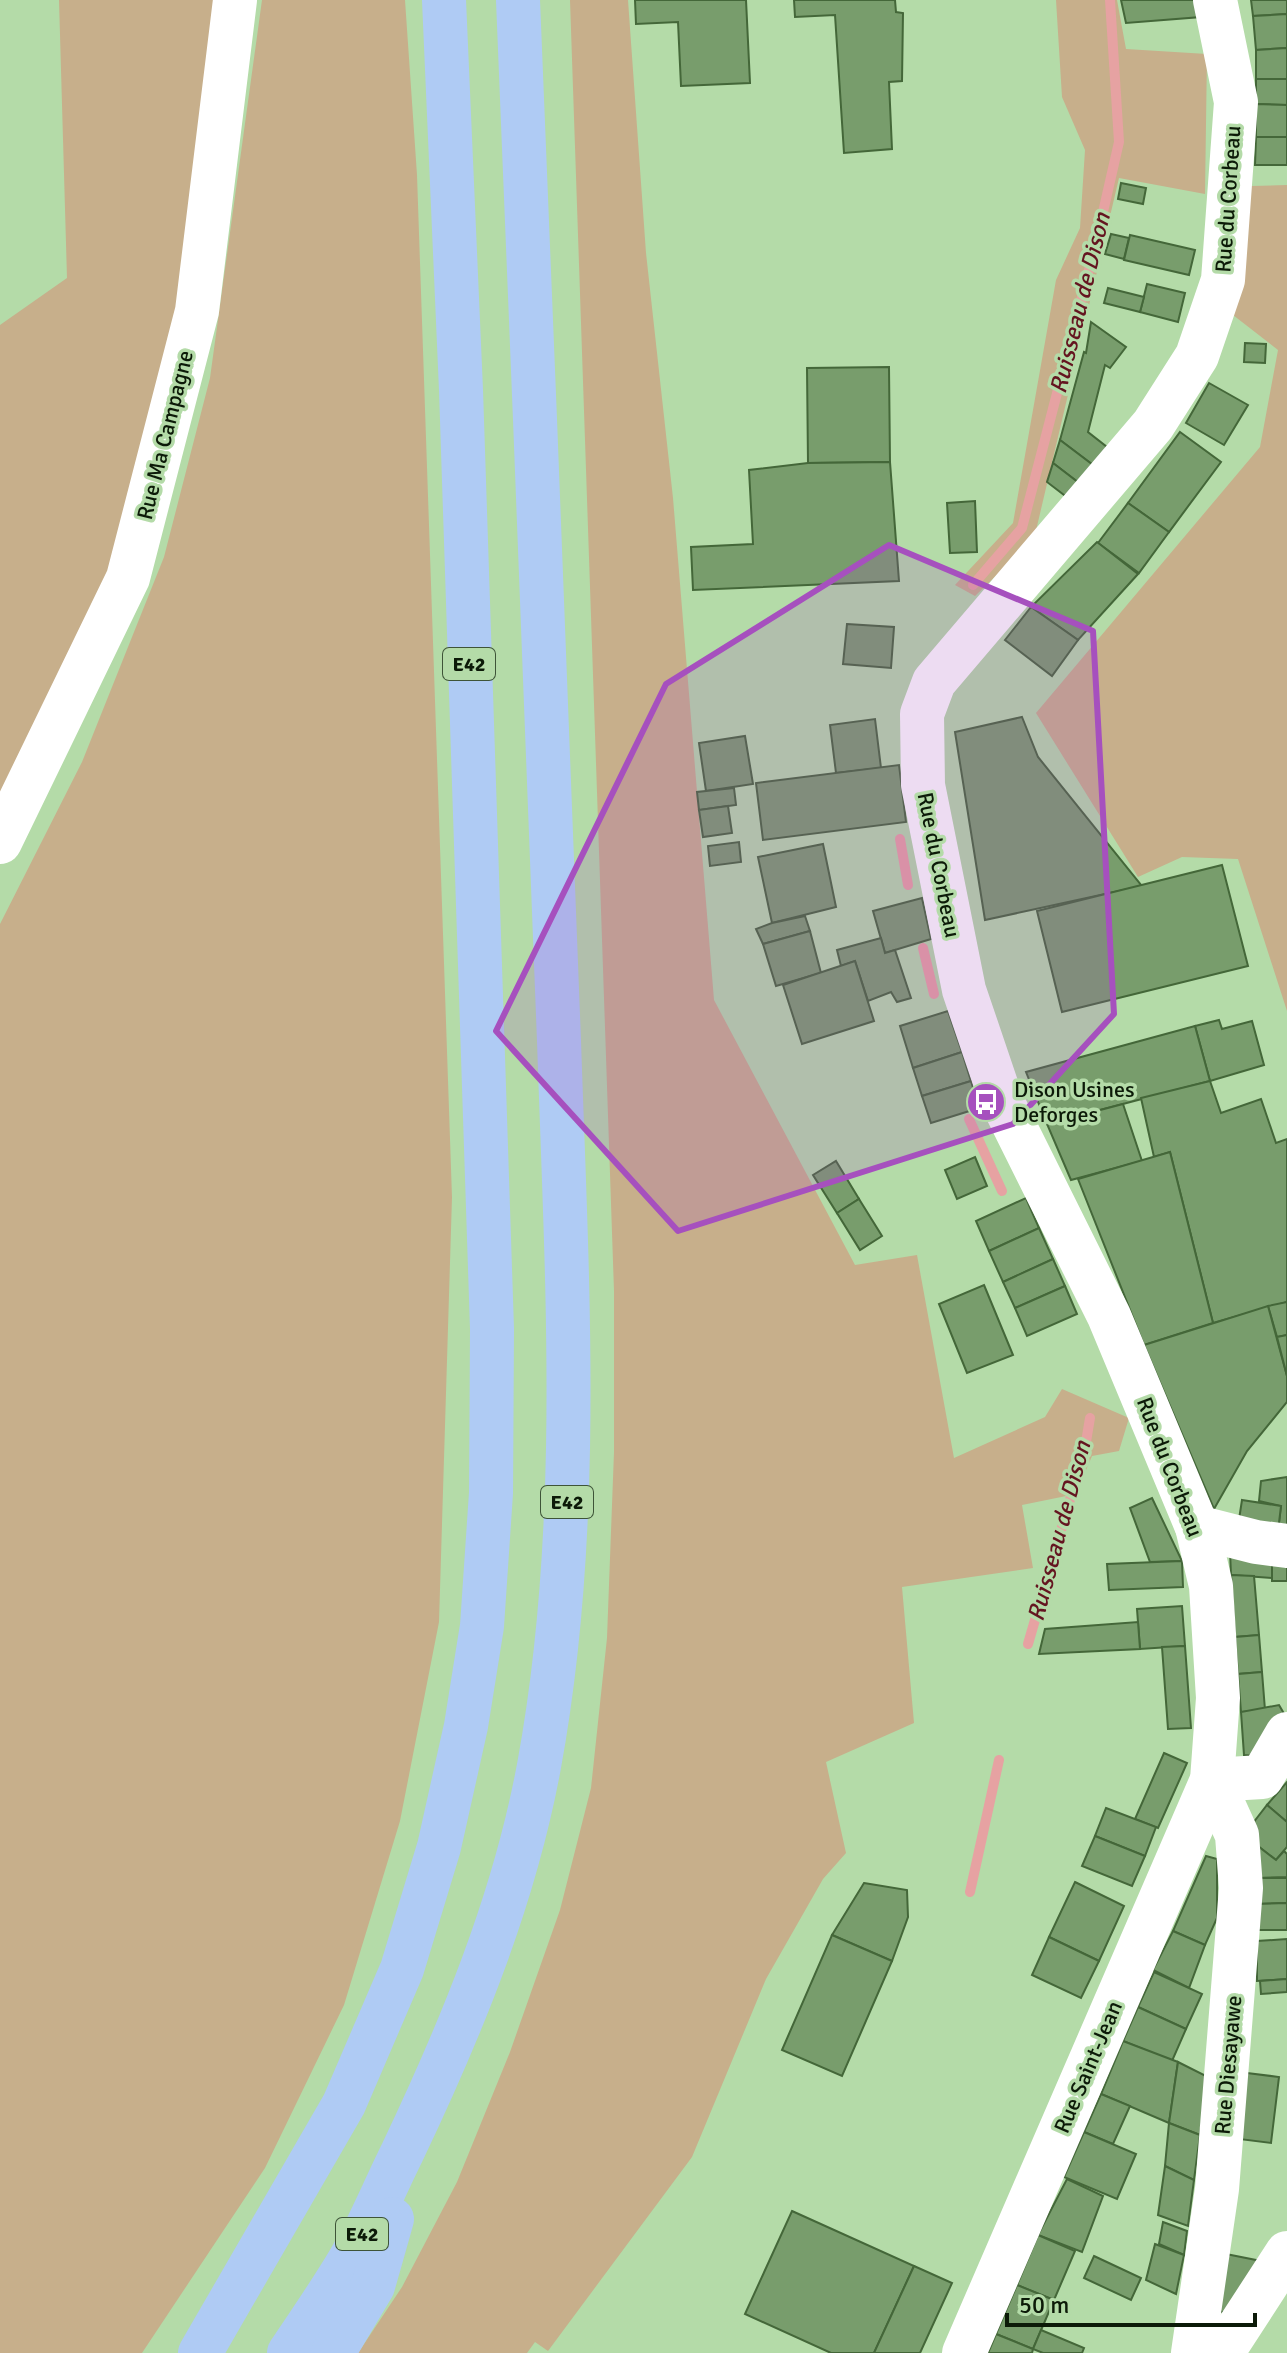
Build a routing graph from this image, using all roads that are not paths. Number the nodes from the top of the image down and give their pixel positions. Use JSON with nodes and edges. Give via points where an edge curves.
{"nodes":[{"id":1,"x":235,"y":0,"type":"edge"},
{"id":2,"x":444,"y":0,"type":"edge"},
{"id":3,"x":518,"y":0,"type":"edge"},
{"id":4,"x":1215,"y":0,"type":"edge"},
{"id":5,"x":0,"y":842,"type":"edge"},
{"id":6,"x":1197,"y":1527,"type":"junction"},
{"id":7,"x":1287,"y":1546,"type":"edge"},
{"id":8,"x":1287,"y":1734,"type":"edge"},
{"id":9,"x":1212,"y":1780,"type":"junction"},
{"id":10,"x":423,"y":2109,"type":"junction"},
{"id":11,"x":1287,"y":2253,"type":"edge"},
{"id":12,"x":200,"y":2353,"type":"edge"},
{"id":13,"x":289,"y":2353,"type":"edge"},
{"id":14,"x":333,"y":2353,"type":"edge"},
{"id":15,"x":964,"y":2353,"type":"edge"},
{"id":16,"x":1193,"y":2353,"type":"edge"},
{"id":17,"x":1222,"y":2353,"type":"edge"}],
"edges":[{"from":1,"to":5,"type":"street","name":"Rue Ma Campagne","via":[[197,311],[128,578]]},
{"from":2,"to":12,"type":"highway","number":"E42","via":[[492,1329],[491,1493],[482,1626],[439,1847],[402,1969],[344,2104]]},
{"from":3,"to":10,"type":"highway","number":"E42","via":[[555,891],[569,1342],[567,1506],[555,1658],[539,1769],[509,1888],[476,1986]]},
{"from":4,"to":6,"type":"street","name":"Rue du Corbeau","via":[[1236,102],[1223,280],[1197,356],[1153,425],[934,682],[922,714],[923,785],[964,990],[1001,1099],[1109,1316]]},
{"from":6,"to":7,"type":"street"},
{"from":6,"to":9,"type":"street","name":"Rue du Corbeau","via":[[1211,1586],[1218,1698]]},
{"from":8,"to":9,"type":"street","via":[[1262,1777]]},
{"from":9,"to":15,"type":"street","name":"Rue Saint-Jean"},
{"from":9,"to":16,"type":"street","name":"Rue Diesayawe","via":[[1237,1835],[1241,1888],[1217,2189]]},
{"from":10,"to":13,"type":"highway","number":"E42","via":[[351,2257]]},
{"from":10,"to":14,"type":"highway","via":[[373,2286]]},
{"from":11,"to":17,"type":"street"}]}
